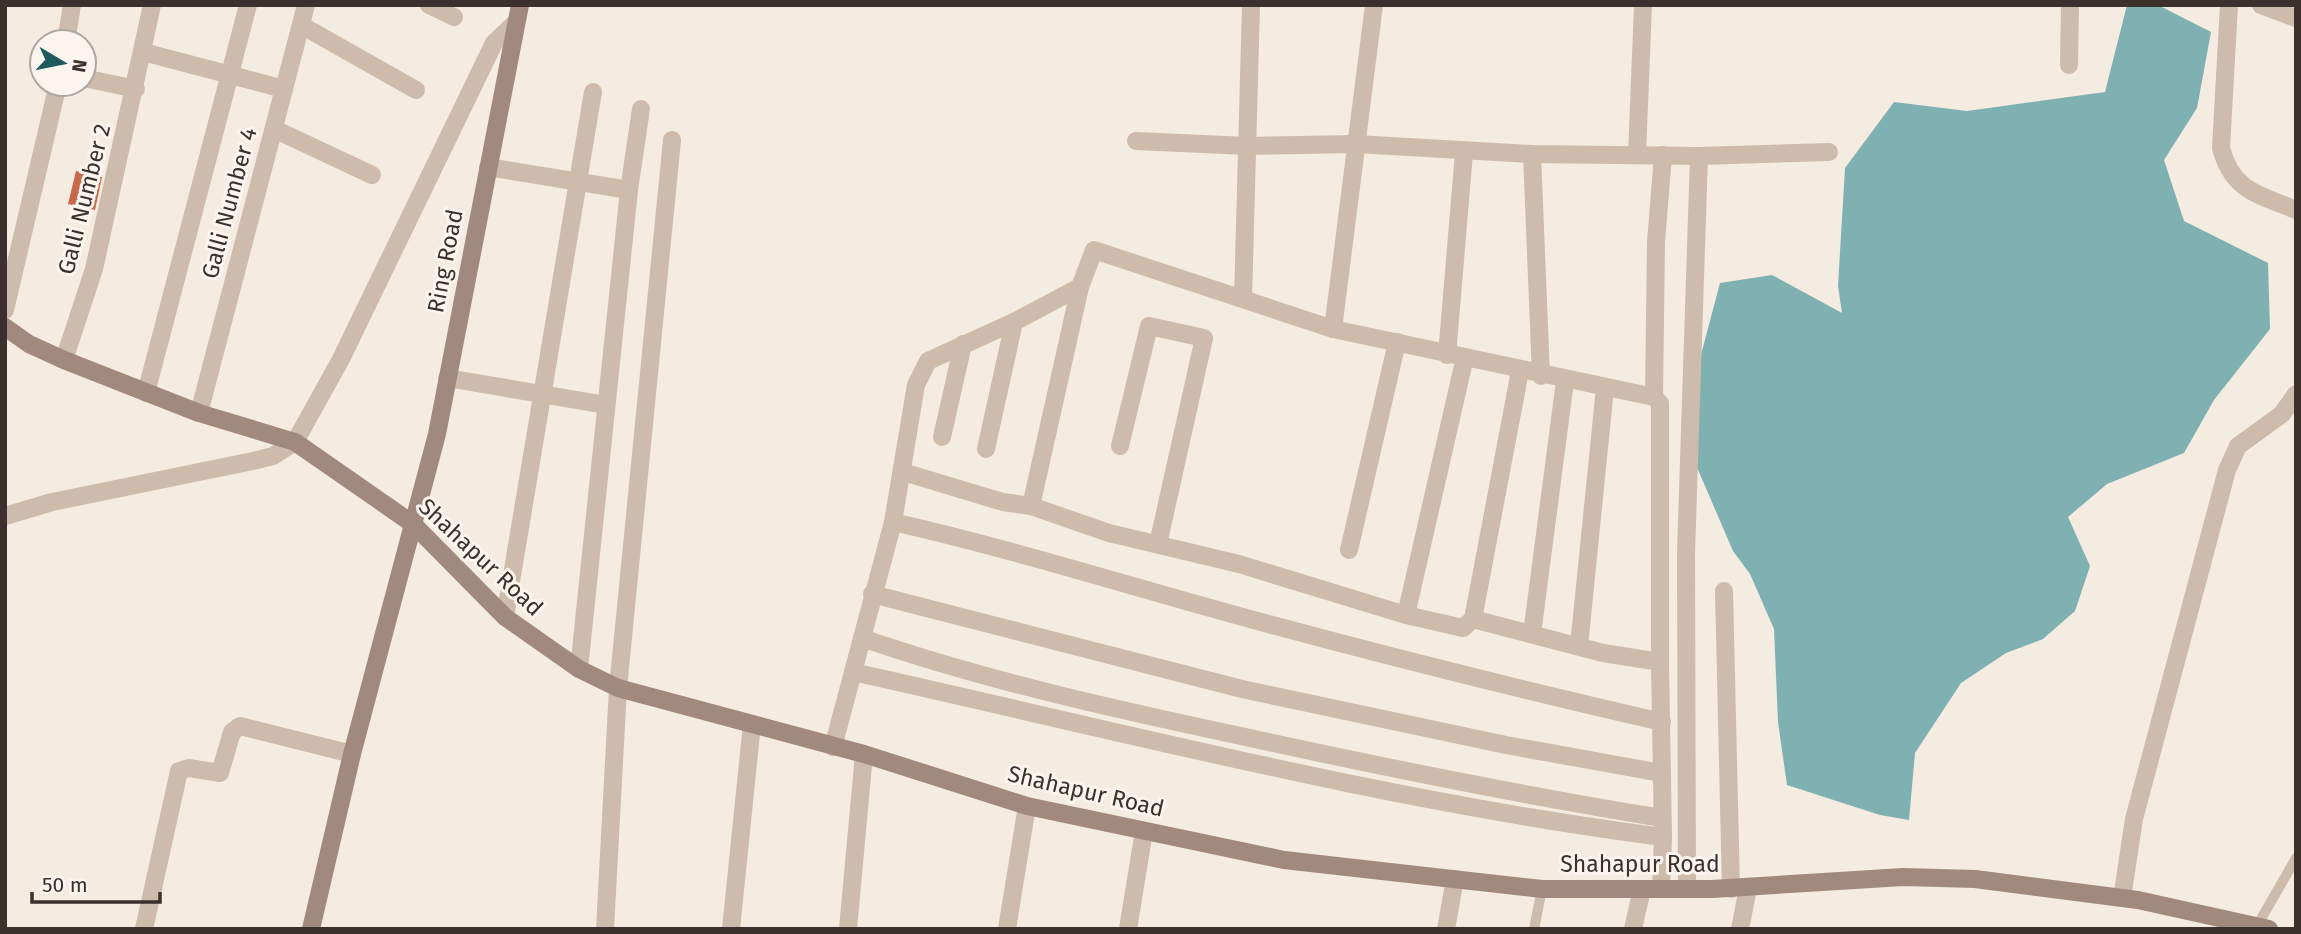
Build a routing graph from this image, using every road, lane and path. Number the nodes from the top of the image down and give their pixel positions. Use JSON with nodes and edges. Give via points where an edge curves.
{"nodes":[{"id":1,"x":72,"y":5,"type":"edge"},
{"id":2,"x":152,"y":5,"type":"edge"},
{"id":3,"x":248,"y":5,"type":"edge"},
{"id":4,"x":306,"y":5,"type":"edge"},
{"id":5,"x":429,"y":5,"type":"edge"},
{"id":6,"x":1251,"y":5,"type":"edge"},
{"id":7,"x":1374,"y":5,"type":"edge"},
{"id":8,"x":1643,"y":5,"type":"edge"},
{"id":9,"x":2070,"y":5,"type":"edge"},
{"id":10,"x":2229,"y":5,"type":"edge"},
{"id":11,"x":2261,"y":5,"type":"edge"},
{"id":12,"x":518,"y":13,"type":"edge"},
{"id":13,"x":454,"y":17,"type":"dead end"},
{"id":14,"x":2296,"y":18,"type":"edge"},
{"id":15,"x":300,"y":25,"type":"junction"},
{"id":16,"x":68,"y":28,"type":"edge"},
{"id":17,"x":143,"y":52,"type":"junction"},
{"id":18,"x":2069,"y":65,"type":"dead end"},
{"id":19,"x":229,"y":74,"type":"junction"},
{"id":20,"x":98,"y":81,"type":"edge"},
{"id":21,"x":136,"y":89,"type":"junction"},
{"id":22,"x":284,"y":89,"type":"junction"},
{"id":23,"x":416,"y":90,"type":"dead end"},
{"id":24,"x":593,"y":92,"type":"dead end"},
{"id":25,"x":55,"y":98,"type":"edge"},
{"id":26,"x":641,"y":109,"type":"dead end"},
{"id":27,"x":274,"y":129,"type":"junction"},
{"id":28,"x":672,"y":139,"type":"dead end"},
{"id":29,"x":1136,"y":141,"type":"dead end"},
{"id":30,"x":1356,"y":144,"type":"junction"},
{"id":31,"x":1247,"y":146,"type":"junction"},
{"id":32,"x":1829,"y":152,"type":"dead end"},
{"id":33,"x":1464,"y":153,"type":"junction"},
{"id":34,"x":1532,"y":154,"type":"junction"},
{"id":35,"x":1637,"y":155,"type":"junction"},
{"id":36,"x":1663,"y":155,"type":"junction"},
{"id":37,"x":1699,"y":156,"type":"junction"},
{"id":38,"x":488,"y":167,"type":"junction"},
{"id":39,"x":372,"y":175,"type":"dead end"},
{"id":40,"x":577,"y":183,"type":"junction"},
{"id":41,"x":629,"y":190,"type":"junction"},
{"id":42,"x":2296,"y":211,"type":"edge"},
{"id":43,"x":1080,"y":287,"type":"junction"},
{"id":44,"x":1243,"y":299,"type":"junction"},
{"id":45,"x":5,"y":310,"type":"edge"},
{"id":46,"x":1014,"y":322,"type":"junction"},
{"id":47,"x":5,"y":327,"type":"edge"},
{"id":48,"x":1333,"y":329,"type":"junction"},
{"id":49,"x":1397,"y":342,"type":"junction"},
{"id":50,"x":963,"y":344,"type":"junction"},
{"id":51,"x":1456,"y":356,"type":"junction"},
{"id":52,"x":64,"y":360,"type":"junction"},
{"id":53,"x":1520,"y":371,"type":"junction"},
{"id":54,"x":1541,"y":376,"type":"junction"},
{"id":55,"x":447,"y":378,"type":"junction"},
{"id":56,"x":1565,"y":381,"type":"junction"},
{"id":57,"x":1605,"y":388,"type":"junction"},
{"id":58,"x":146,"y":393,"type":"junction"},
{"id":59,"x":540,"y":394,"type":"junction"},
{"id":60,"x":2296,"y":394,"type":"edge"},
{"id":61,"x":1654,"y":397,"type":"junction"},
{"id":62,"x":606,"y":405,"type":"junction"},
{"id":63,"x":200,"y":413,"type":"junction"},
{"id":64,"x":942,"y":438,"type":"dead end"},
{"id":65,"x":295,"y":442,"type":"junction"},
{"id":66,"x":1120,"y":446,"type":"dead end"},
{"id":67,"x":986,"y":449,"type":"dead end"},
{"id":68,"x":903,"y":472,"type":"junction"},
{"id":69,"x":1031,"y":506,"type":"junction"},
{"id":70,"x":5,"y":516,"type":"edge"},
{"id":71,"x":893,"y":522,"type":"junction"},
{"id":72,"x":413,"y":524,"type":"junction"},
{"id":73,"x":1158,"y":544,"type":"junction"},
{"id":74,"x":1349,"y":551,"type":"dead end"},
{"id":75,"x":1724,"y":591,"type":"dead end"},
{"id":76,"x":872,"y":594,"type":"junction"},
{"id":77,"x":1406,"y":615,"type":"junction"},
{"id":78,"x":505,"y":617,"type":"junction"},
{"id":79,"x":1473,"y":619,"type":"junction"},
{"id":80,"x":1532,"y":635,"type":"junction"},
{"id":81,"x":862,"y":638,"type":"junction"},
{"id":82,"x":1579,"y":646,"type":"junction"},
{"id":83,"x":1660,"y":662,"type":"junction"},
{"id":84,"x":579,"y":669,"type":"junction"},
{"id":85,"x":853,"y":672,"type":"junction"},
{"id":86,"x":618,"y":688,"type":"junction"},
{"id":87,"x":1662,"y":722,"type":"junction"},
{"id":88,"x":752,"y":724,"type":"junction"},
{"id":89,"x":832,"y":747,"type":"junction"},
{"id":90,"x":352,"y":754,"type":"junction"},
{"id":91,"x":864,"y":754,"type":"junction"},
{"id":92,"x":1661,"y":773,"type":"junction"},
{"id":93,"x":1027,"y":806,"type":"junction"},
{"id":94,"x":1662,"y":818,"type":"junction"},
{"id":95,"x":1144,"y":831,"type":"junction"},
{"id":96,"x":1663,"y":837,"type":"junction"},
{"id":97,"x":2296,"y":858,"type":"edge"},
{"id":98,"x":1455,"y":879,"type":"junction"},
{"id":99,"x":1687,"y":888,"type":"junction"},
{"id":100,"x":1739,"y":888,"type":"junction"},
{"id":101,"x":1542,"y":889,"type":"junction"},
{"id":102,"x":1642,"y":889,"type":"junction"},
{"id":103,"x":1661,"y":889,"type":"junction"},
{"id":104,"x":2122,"y":898,"type":"junction"},
{"id":105,"x":2261,"y":928,"type":"edge"},
{"id":106,"x":144,"y":929,"type":"edge"},
{"id":107,"x":311,"y":929,"type":"edge"},
{"id":108,"x":605,"y":929,"type":"edge"},
{"id":109,"x":732,"y":929,"type":"edge"},
{"id":110,"x":848,"y":929,"type":"edge"},
{"id":111,"x":1007,"y":929,"type":"edge"},
{"id":112,"x":1128,"y":929,"type":"edge"},
{"id":113,"x":1446,"y":929,"type":"edge"},
{"id":114,"x":1534,"y":929,"type":"edge"},
{"id":115,"x":1633,"y":929,"type":"edge"},
{"id":116,"x":1740,"y":929,"type":"edge"}],
"edges":[{"from":1,"to":16,"type":"street"},
{"from":2,"to":17,"type":"street","name":"Galli Number 2"},
{"from":3,"to":19,"type":"street"},
{"from":4,"to":15,"type":"street","name":"Galli Number 4"},
{"from":5,"to":13,"type":"street"},
{"from":6,"to":31,"type":"street"},
{"from":7,"to":30,"type":"street"},
{"from":8,"to":35,"type":"street"},
{"from":9,"to":18,"type":"street"},
{"from":10,"to":42,"type":"street","via":[[2221,148],[2227,170],[2244,188]]},
{"from":11,"to":14,"type":"street"},
{"from":12,"to":38,"type":"main road","name":"Ring Road"},
{"from":12,"to":65,"type":"street","via":[[494,43],[341,359]]},
{"from":15,"to":22,"type":"street","name":"Galli Number 4"},
{"from":15,"to":23,"type":"street"},
{"from":17,"to":19,"type":"street"},
{"from":17,"to":21,"type":"street","name":"Galli Number 2"},
{"from":19,"to":22,"type":"street"},
{"from":19,"to":58,"type":"street"},
{"from":20,"to":21,"type":"street"},
{"from":21,"to":52,"type":"street","name":"Galli Number 2","via":[[94,269]]},
{"from":22,"to":27,"type":"street","name":"Galli Number 4"},
{"from":24,"to":40,"type":"street"},
{"from":25,"to":45,"type":"street"},
{"from":26,"to":41,"type":"street"},
{"from":27,"to":39,"type":"street"},
{"from":27,"to":63,"type":"street","name":"Galli Number 4"},
{"from":28,"to":86,"type":"street"},
{"from":29,"to":31,"type":"street"},
{"from":30,"to":31,"type":"street"},
{"from":30,"to":33,"type":"street"},
{"from":30,"to":48,"type":"street"},
{"from":31,"to":44,"type":"street"},
{"from":32,"to":37,"type":"street"},
{"from":33,"to":34,"type":"street"},
{"from":33,"to":51,"type":"street"},
{"from":34,"to":35,"type":"street"},
{"from":34,"to":54,"type":"street"},
{"from":35,"to":36,"type":"street"},
{"from":36,"to":37,"type":"street"},
{"from":36,"to":61,"type":"street","via":[[1656,242]]},
{"from":37,"to":99,"type":"street","via":[[1686,553]]},
{"from":38,"to":40,"type":"street"},
{"from":38,"to":55,"type":"main road","name":"Ring Road"},
{"from":40,"to":41,"type":"street"},
{"from":40,"to":59,"type":"street"},
{"from":41,"to":62,"type":"street"},
{"from":43,"to":44,"type":"street","via":[[1094,250]]},
{"from":43,"to":46,"type":"street"},
{"from":43,"to":69,"type":"street"},
{"from":44,"to":48,"type":"street"},
{"from":46,"to":50,"type":"street"},
{"from":46,"to":67,"type":"street"},
{"from":47,"to":52,"type":"main road","name":"Shahapur Road"},
{"from":48,"to":49,"type":"street"},
{"from":49,"to":51,"type":"street"},
{"from":49,"to":74,"type":"street"},
{"from":50,"to":64,"type":"street"},
{"from":50,"to":68,"type":"street","via":[[928,362],[916,385]]},
{"from":51,"to":53,"type":"street"},
{"from":51,"to":77,"type":"street"},
{"from":52,"to":58,"type":"main road","name":"Shahapur Road"},
{"from":53,"to":54,"type":"street"},
{"from":53,"to":79,"type":"street"},
{"from":54,"to":56,"type":"street"},
{"from":55,"to":59,"type":"street"},
{"from":55,"to":72,"type":"main road","name":"Ring Road"},
{"from":56,"to":57,"type":"street"},
{"from":56,"to":80,"type":"street"},
{"from":57,"to":61,"type":"street"},
{"from":57,"to":82,"type":"street"},
{"from":58,"to":63,"type":"main road","name":"Shahapur Road"},
{"from":59,"to":62,"type":"street"},
{"from":59,"to":78,"type":"street"},
{"from":60,"to":104,"type":"street","via":[[2282,414],[2238,446],[2227,470],[2134,819]]},
{"from":61,"to":83,"type":"street","via":[[1662,413]]},
{"from":62,"to":84,"type":"street"},
{"from":63,"to":65,"type":"main road","name":"Shahapur Road"},
{"from":65,"to":70,"type":"street","via":[[273,456]]},
{"from":65,"to":72,"type":"main road","name":"Shahapur Road"},
{"from":66,"to":73,"type":"street","via":[[1149,326],[1205,338]]},
{"from":68,"to":69,"type":"street"},
{"from":68,"to":71,"type":"street"},
{"from":69,"to":73,"type":"street","via":[[1108,533]]},
{"from":71,"to":76,"type":"street"},
{"from":71,"to":87,"type":"street","via":[[988,543],[1296,631]]},
{"from":72,"to":78,"type":"main road","name":"Shahapur Road"},
{"from":72,"to":90,"type":"main road","name":"Ring Road"},
{"from":73,"to":77,"type":"street"},
{"from":75,"to":100,"type":"street"},
{"from":76,"to":81,"type":"street"},
{"from":76,"to":92,"type":"street","via":[[1242,689]]},
{"from":77,"to":79,"type":"street","via":[[1463,628]]},
{"from":78,"to":84,"type":"main road","name":"Shahapur Road"},
{"from":79,"to":80,"type":"street"},
{"from":80,"to":82,"type":"street"},
{"from":81,"to":85,"type":"street"},
{"from":81,"to":94,"type":"street","via":[[981,675],[1145,716],[1509,793]]},
{"from":82,"to":83,"type":"street"},
{"from":83,"to":87,"type":"street"},
{"from":84,"to":86,"type":"main road","name":"Shahapur Road"},
{"from":85,"to":89,"type":"street"},
{"from":85,"to":96,"type":"street","via":[[1428,801]]},
{"from":86,"to":88,"type":"main road","name":"Shahapur Road"},
{"from":86,"to":108,"type":"street"},
{"from":87,"to":92,"type":"street"},
{"from":88,"to":89,"type":"main road","name":"Shahapur Road"},
{"from":88,"to":109,"type":"street"},
{"from":89,"to":91,"type":"main road","name":"Shahapur Road"},
{"from":90,"to":106,"type":"street","via":[[240,726],[232,732],[220,773],[179,771]]},
{"from":90,"to":107,"type":"main road","name":"Ring Road"},
{"from":91,"to":93,"type":"main road","name":"Shahapur Road"},
{"from":91,"to":110,"type":"street"},
{"from":92,"to":94,"type":"street"},
{"from":93,"to":95,"type":"main road","name":"Shahapur Road"},
{"from":93,"to":111,"type":"street"},
{"from":94,"to":96,"type":"street"},
{"from":95,"to":98,"type":"main road","name":"Shahapur Road","via":[[1284,860]]},
{"from":95,"to":112,"type":"street"},
{"from":96,"to":103,"type":"street"},
{"from":97,"to":105,"type":"lane"},
{"from":98,"to":101,"type":"main road","name":"Shahapur Road"},
{"from":98,"to":113,"type":"street"},
{"from":99,"to":100,"type":"main road","name":"Shahapur Road"},
{"from":99,"to":103,"type":"main road","name":"Shahapur Road"},
{"from":100,"to":104,"type":"main road","name":"Shahapur Road","via":[[1903,877],[1975,879]]},
{"from":100,"to":116,"type":"street"},
{"from":101,"to":102,"type":"main road","name":"Shahapur Road"},
{"from":101,"to":114,"type":"lane"},
{"from":102,"to":103,"type":"main road","name":"Shahapur Road"},
{"from":102,"to":115,"type":"street"},
{"from":104,"to":105,"type":"main road","name":"Shahapur Road"}]}
